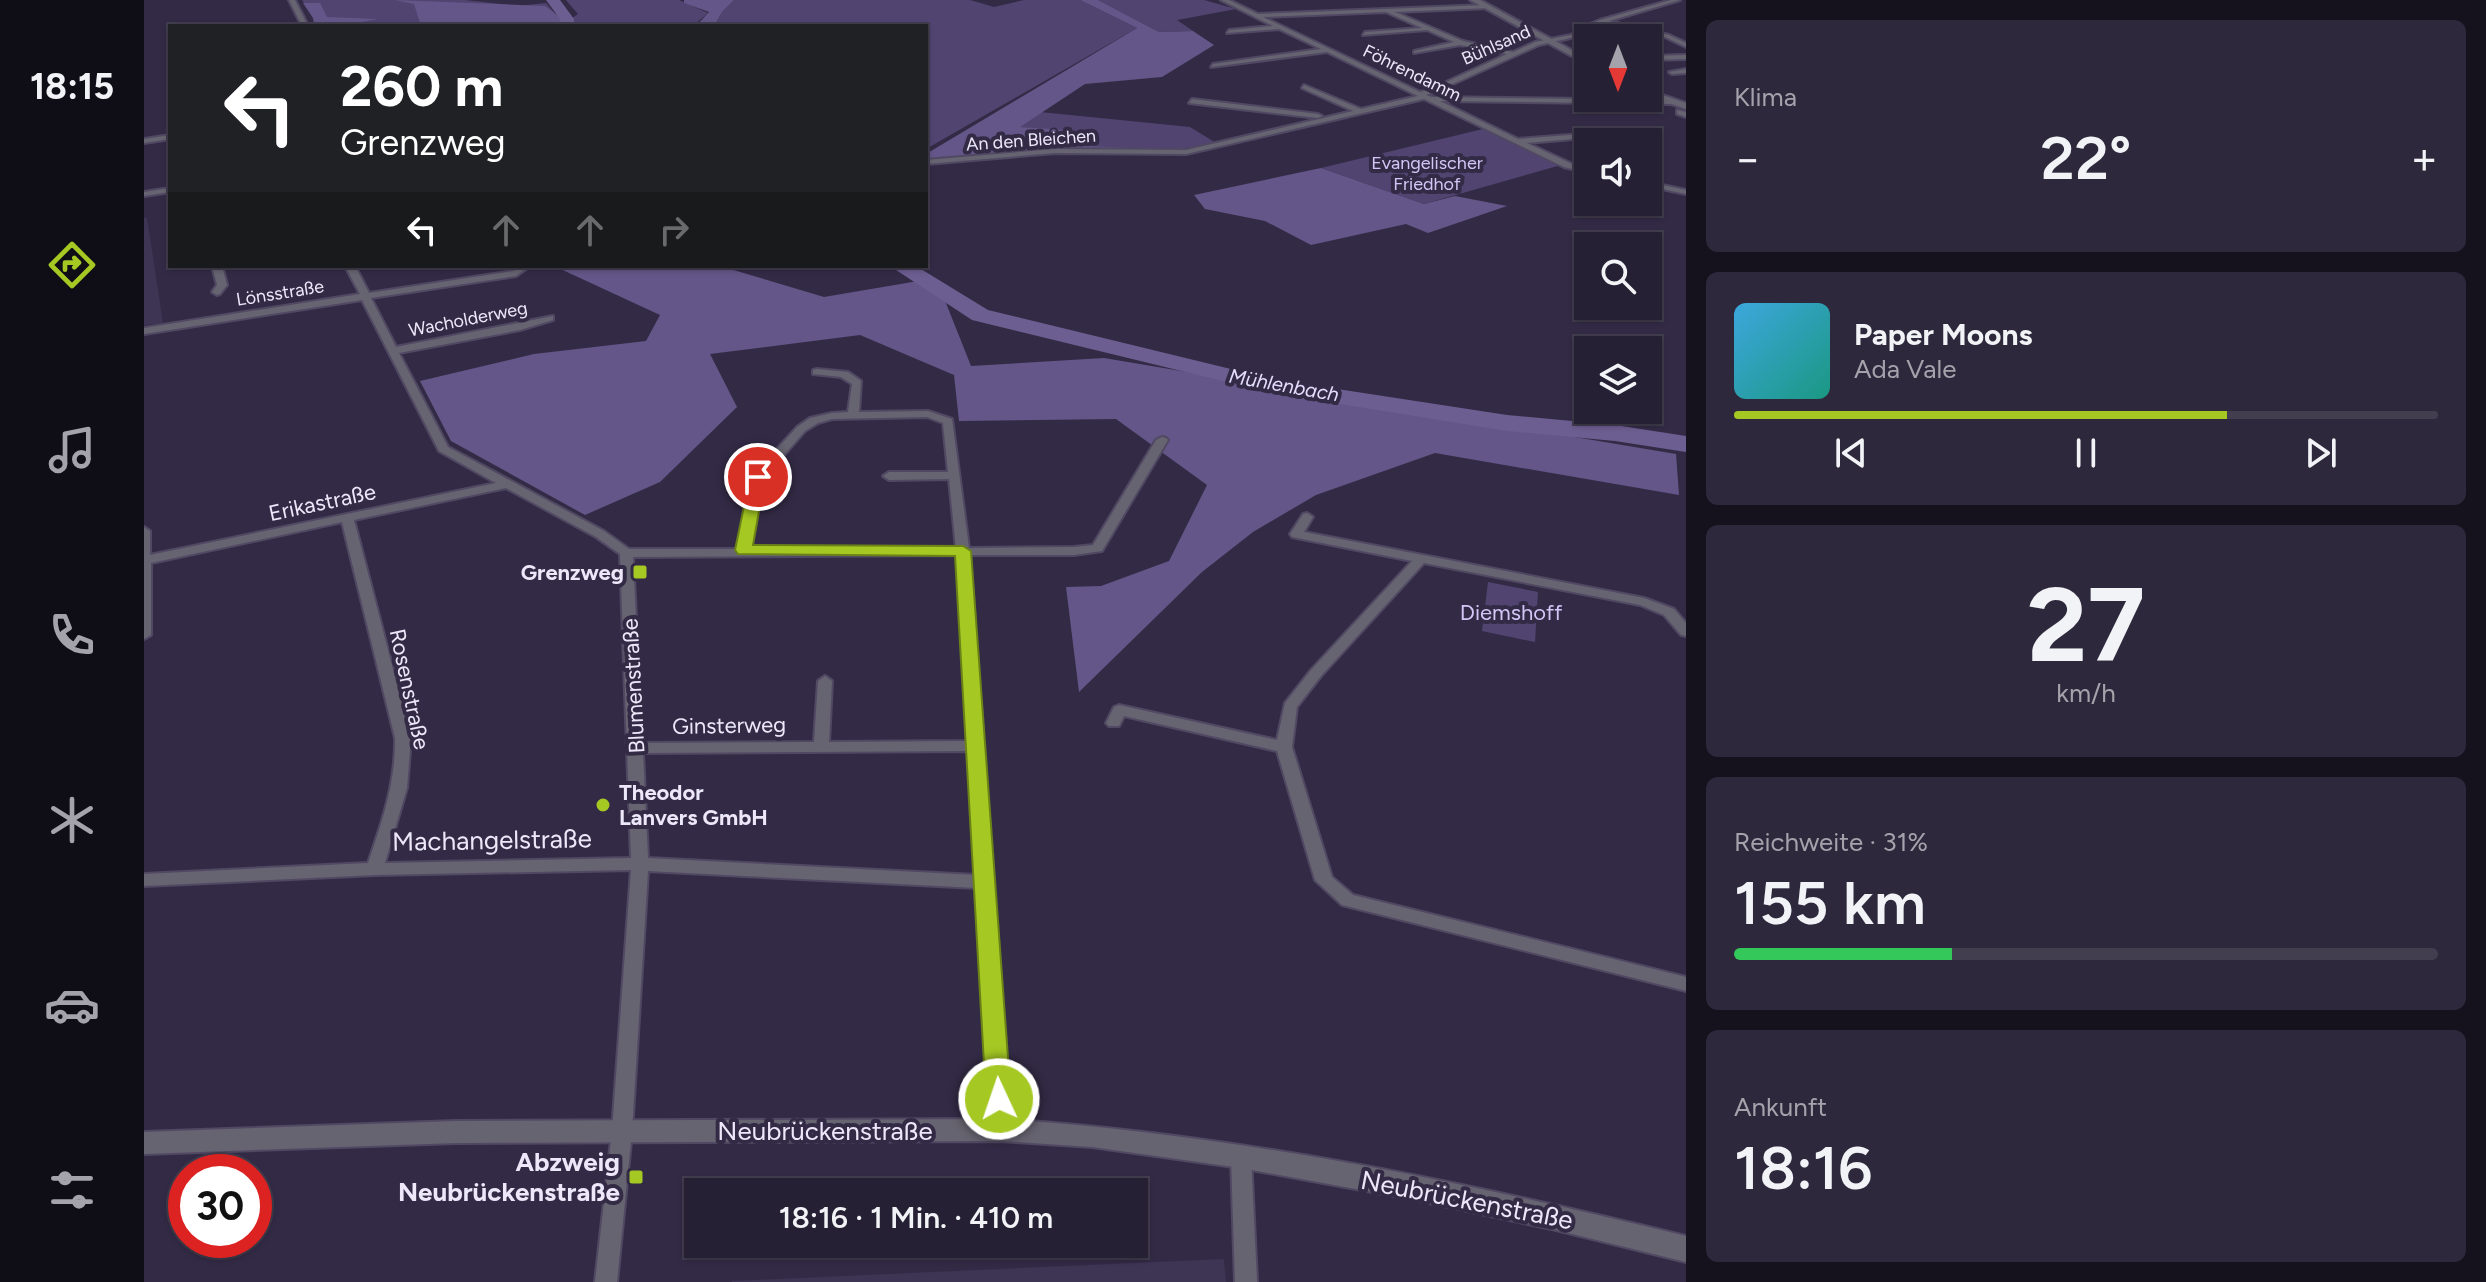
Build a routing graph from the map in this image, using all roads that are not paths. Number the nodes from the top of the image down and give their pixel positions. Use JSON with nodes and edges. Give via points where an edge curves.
{"nodes":[{"id":1,"x":292,"y":0,"type":"edge"},
{"id":2,"x":1224,"y":0,"type":"edge"},
{"id":3,"x":1474,"y":0,"type":"edge"},
{"id":4,"x":1677,"y":0,"type":"edge"},
{"id":5,"x":1487,"y":7,"type":"junction"},
{"id":6,"x":1388,"y":11,"type":"junction"},
{"id":7,"x":1256,"y":15,"type":"junction"},
{"id":8,"x":1602,"y":21,"type":"junction"},
{"id":9,"x":304,"y":24,"type":"edge"},
{"id":10,"x":1281,"y":27,"type":"junction"},
{"id":11,"x":1428,"y":29,"type":"junction"},
{"id":12,"x":1229,"y":32,"type":"dead end"},
{"id":13,"x":1365,"y":34,"type":"dead end"},
{"id":14,"x":1549,"y":41,"type":"junction"},
{"id":15,"x":1461,"y":43,"type":"junction"},
{"id":16,"x":1686,"y":45,"type":"edge"},
{"id":17,"x":1328,"y":50,"type":"junction"},
{"id":18,"x":1416,"y":52,"type":"dead end"},
{"id":19,"x":1515,"y":54,"type":"junction"},
{"id":20,"x":1574,"y":54,"type":"edge"},
{"id":21,"x":1686,"y":57,"type":"edge"},
{"id":22,"x":1662,"y":58,"type":"edge"},
{"id":23,"x":1213,"y":66,"type":"dead end"},
{"id":24,"x":1686,"y":71,"type":"edge"},
{"id":25,"x":1672,"y":72,"type":"dead end"},
{"id":26,"x":1304,"y":87,"type":"dead end"},
{"id":27,"x":1424,"y":97,"type":"junction"},
{"id":28,"x":1662,"y":99,"type":"edge"},
{"id":29,"x":1192,"y":101,"type":"dead end"},
{"id":30,"x":1670,"y":102,"type":"junction"},
{"id":31,"x":1359,"y":111,"type":"junction"},
{"id":32,"x":1684,"y":111,"type":"edge"},
{"id":33,"x":1330,"y":117,"type":"junction"},
{"id":34,"x":1574,"y":135,"type":"edge"},
{"id":35,"x":168,"y":137,"type":"edge"},
{"id":36,"x":144,"y":141,"type":"edge"},
{"id":37,"x":1518,"y":141,"type":"junction"},
{"id":38,"x":1186,"y":152,"type":"joint"},
{"id":39,"x":928,"y":162,"type":"edge"},
{"id":40,"x":1574,"y":165,"type":"edge"},
{"id":41,"x":1662,"y":187,"type":"edge"},
{"id":42,"x":168,"y":190,"type":"edge"},
{"id":43,"x":1686,"y":192,"type":"edge"},
{"id":44,"x":144,"y":194,"type":"edge"},
{"id":45,"x":218,"y":268,"type":"edge"},
{"id":46,"x":351,"y":268,"type":"edge"},
{"id":47,"x":520,"y":269,"type":"edge"},
{"id":48,"x":217,"y":292,"type":"dead end"},
{"id":49,"x":365,"y":296,"type":"junction"},
{"id":50,"x":550,"y":318,"type":"dead end"},
{"id":51,"x":144,"y":331,"type":"edge"},
{"id":52,"x":393,"y":351,"type":"junction"},
{"id":53,"x":817,"y":372,"type":"dead end"},
{"id":54,"x":853,"y":415,"type":"junction"},
{"id":55,"x":1162,"y":440,"type":"dead end"},
{"id":56,"x":954,"y":475,"type":"junction"},
{"id":57,"x":889,"y":476,"type":"dead end"},
{"id":58,"x":506,"y":484,"type":"junction"},
{"id":59,"x":1307,"y":517,"type":"dead end"},
{"id":60,"x":347,"y":518,"type":"junction"},
{"id":61,"x":144,"y":531,"type":"edge"},
{"id":62,"x":744,"y":550,"type":"junction"},
{"id":63,"x":963,"y":551,"type":"junction"},
{"id":64,"x":626,"y":553,"type":"junction"},
{"id":65,"x":1421,"y":559,"type":"junction"},
{"id":66,"x":146,"y":560,"type":"edge"},
{"id":67,"x":1686,"y":632,"type":"edge"},
{"id":68,"x":144,"y":635,"type":"edge"},
{"id":69,"x":825,"y":681,"type":"dead end"},
{"id":70,"x":1114,"y":723,"type":"dead end"},
{"id":71,"x":821,"y":746,"type":"junction"},
{"id":72,"x":975,"y":746,"type":"junction"},
{"id":73,"x":1284,"y":747,"type":"junction"},
{"id":74,"x":637,"y":748,"type":"junction"},
{"id":75,"x":640,"y":864,"type":"junction"},
{"id":76,"x":375,"y":869,"type":"junction"},
{"id":77,"x":144,"y":880,"type":"edge"},
{"id":78,"x":986,"y":882,"type":"junction"},
{"id":79,"x":1686,"y":984,"type":"edge"},
{"id":80,"x":1001,"y":1130,"type":"junction"},
{"id":81,"x":622,"y":1131,"type":"junction"},
{"id":82,"x":144,"y":1143,"type":"edge"},
{"id":83,"x":1241,"y":1156,"type":"junction"},
{"id":84,"x":1686,"y":1249,"type":"edge"},
{"id":85,"x":606,"y":1282,"type":"edge"},
{"id":86,"x":1246,"y":1282,"type":"edge"}],
"edges":[{"from":1,"to":9,"type":"street"},
{"from":2,"to":7,"type":"street","name":"Föhrendamm"},
{"from":3,"to":5,"type":"street"},
{"from":4,"to":8,"type":"street","name":"Bühlsand"},
{"from":5,"to":6,"type":"street"},
{"from":5,"to":14,"type":"street"},
{"from":6,"to":7,"type":"street"},
{"from":6,"to":11,"type":"street"},
{"from":7,"to":10,"type":"street","name":"Föhrendamm"},
{"from":8,"to":14,"type":"street","name":"Bühlsand","via":[[1579,34]]},
{"from":8,"to":16,"type":"street"},
{"from":10,"to":12,"type":"street"},
{"from":10,"to":17,"type":"street","name":"Föhrendamm"},
{"from":11,"to":13,"type":"street"},
{"from":11,"to":15,"type":"street"},
{"from":14,"to":19,"type":"street","name":"Bühlsand"},
{"from":14,"to":20,"type":"street"},
{"from":15,"to":18,"type":"street"},
{"from":15,"to":19,"type":"street"},
{"from":17,"to":23,"type":"street"},
{"from":17,"to":27,"type":"street","name":"Föhrendamm"},
{"from":19,"to":27,"type":"street","name":"Bühlsand"},
{"from":21,"to":22,"type":"street"},
{"from":24,"to":25,"type":"street"},
{"from":26,"to":31,"type":"street"},
{"from":27,"to":30,"type":"street"},
{"from":27,"to":31,"type":"street","name":"Bühlsand"},
{"from":27,"to":37,"type":"street","name":"Föhrendamm"},
{"from":28,"to":30,"type":"street"},
{"from":29,"to":33,"type":"street","name":"Bühlsand"},
{"from":30,"to":32,"type":"street"},
{"from":31,"to":33,"type":"street","name":"Bühlsand"},
{"from":33,"to":38,"type":"street","name":"Bühlsand"},
{"from":34,"to":37,"type":"street"},
{"from":35,"to":36,"type":"street"},
{"from":37,"to":40,"type":"street","name":"Föhrendamm"},
{"from":38,"to":39,"type":"street","name":"An den Bleichen","via":[[1063,150]]},
{"from":41,"to":43,"type":"street"},
{"from":42,"to":44,"type":"street"},
{"from":45,"to":48,"type":"street","via":[[222,285]]},
{"from":46,"to":49,"type":"street"},
{"from":47,"to":49,"type":"street","name":"Lönsstraße"},
{"from":49,"to":51,"type":"street","name":"Lönsstraße"},
{"from":49,"to":52,"type":"street"},
{"from":50,"to":52,"type":"street","name":"Wacholderweg"},
{"from":52,"to":58,"type":"street","via":[[443,449]]},
{"from":53,"to":54,"type":"street","via":[[844,374],[857,383]]},
{"from":54,"to":56,"type":"street","via":[[939,415],[948,421]]},
{"from":54,"to":62,"type":"street","via":[[814,420],[758,477]]},
{"from":55,"to":63,"type":"street","via":[[1097,548]]},
{"from":56,"to":57,"type":"street"},
{"from":56,"to":63,"type":"street"},
{"from":58,"to":60,"type":"street","name":"Erikastraße"},
{"from":58,"to":64,"type":"street"},
{"from":59,"to":65,"type":"street","via":[[1296,534]]},
{"from":60,"to":66,"type":"street","name":"Erikastraße"},
{"from":60,"to":76,"type":"street","name":"Rosenstraße","via":[[405,758]]},
{"from":61,"to":66,"type":"street"},
{"from":62,"to":63,"type":"street"},
{"from":62,"to":64,"type":"street"},
{"from":63,"to":72,"type":"street"},
{"from":64,"to":74,"type":"street","name":"Blumenstraße"},
{"from":65,"to":67,"type":"street","via":[[1644,602],[1669,612]]},
{"from":65,"to":73,"type":"street","via":[[1290,706]]},
{"from":66,"to":68,"type":"street"},
{"from":69,"to":71,"type":"street"},
{"from":70,"to":73,"type":"street","via":[[1119,710]]},
{"from":71,"to":72,"type":"street","name":"Ginsterweg"},
{"from":71,"to":74,"type":"street","name":"Ginsterweg"},
{"from":72,"to":78,"type":"street"},
{"from":73,"to":79,"type":"street","via":[[1324,880],[1348,900]]},
{"from":74,"to":75,"type":"street","name":"Blumenstraße"},
{"from":75,"to":76,"type":"street","name":"Machangelstraße"},
{"from":75,"to":78,"type":"street","name":"Machangelstraße"},
{"from":75,"to":81,"type":"street","name":"Blumenstraße"},
{"from":76,"to":77,"type":"street","name":"Machangelstraße"},
{"from":78,"to":80,"type":"street"},
{"from":80,"to":81,"type":"street","name":"Neubrückenstraße"},
{"from":80,"to":83,"type":"street","name":"Neubrückenstraße"},
{"from":81,"to":82,"type":"street","name":"Neubrückenstraße"},
{"from":81,"to":85,"type":"street","name":"Blumenstraße"},
{"from":83,"to":84,"type":"street","name":"Neubrückenstraße","via":[[1523,1209]]},
{"from":83,"to":86,"type":"street"}]}
